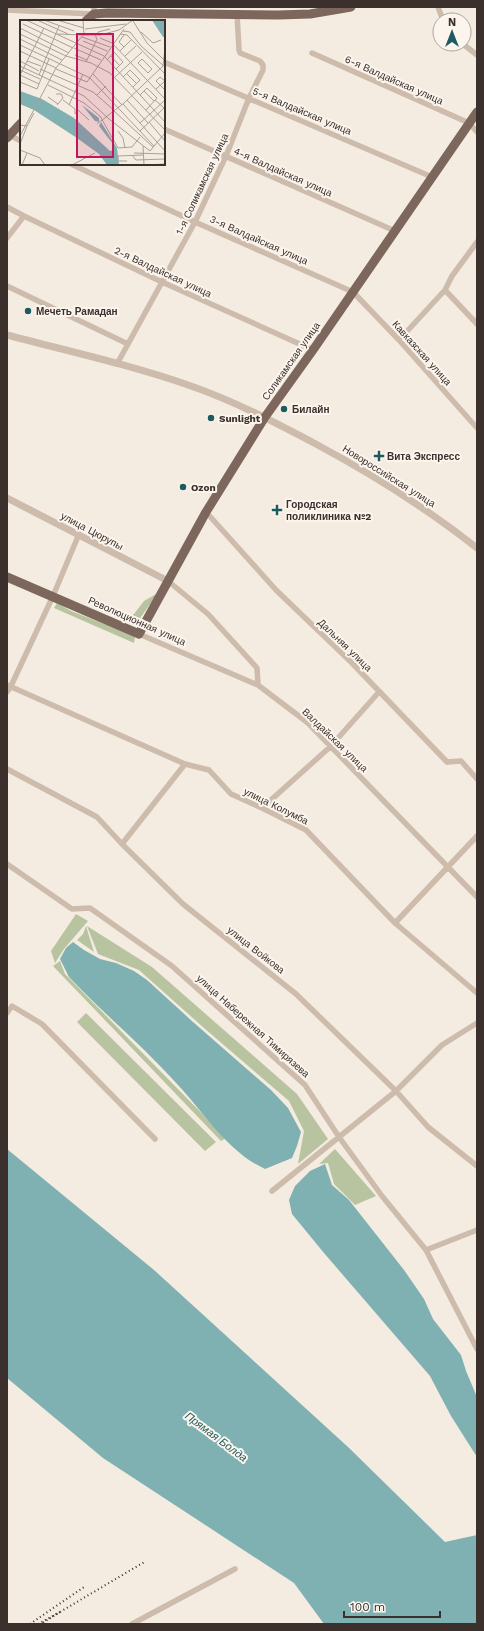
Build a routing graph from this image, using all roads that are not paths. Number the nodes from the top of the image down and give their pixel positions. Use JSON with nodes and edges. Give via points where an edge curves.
{"nodes":[{"id":1,"x":351,"y":7,"type":"edge"},
{"id":2,"x":7,"y":10,"type":"edge"},
{"id":3,"x":94,"y":11,"type":"edge"},
{"id":4,"x":277,"y":11,"type":"edge"},
{"id":5,"x":237,"y":14,"type":"junction"},
{"id":6,"x":87,"y":20,"type":"edge"},
{"id":7,"x":312,"y":53,"type":"dead end"},
{"id":8,"x":165,"y":62,"type":"edge"},
{"id":9,"x":249,"y":98,"type":"junction"},
{"id":10,"x":477,"y":112,"type":"edge"},
{"id":11,"x":469,"y":123,"type":"junction"},
{"id":12,"x":20,"y":124,"type":"edge"},
{"id":13,"x":165,"y":129,"type":"edge"},
{"id":14,"x":477,"y":132,"type":"edge"},
{"id":15,"x":8,"y":136,"type":"edge"},
{"id":16,"x":20,"y":141,"type":"edge"},
{"id":17,"x":226,"y":156,"type":"junction"},
{"id":18,"x":73,"y":165,"type":"edge"},
{"id":19,"x":432,"y":176,"type":"junction"},
{"id":20,"x":7,"y":207,"type":"edge"},
{"id":21,"x":24,"y":216,"type":"junction"},
{"id":22,"x":195,"y":222,"type":"junction"},
{"id":23,"x":395,"y":231,"type":"junction"},
{"id":24,"x":7,"y":238,"type":"edge"},
{"id":25,"x":477,"y":242,"type":"edge"},
{"id":26,"x":162,"y":282,"type":"junction"},
{"id":27,"x":7,"y":286,"type":"edge"},
{"id":28,"x":445,"y":290,"type":"junction"},
{"id":29,"x":354,"y":292,"type":"junction"},
{"id":30,"x":477,"y":324,"type":"edge"},
{"id":31,"x":7,"y":335,"type":"edge"},
{"id":32,"x":399,"y":340,"type":"junction"},
{"id":33,"x":128,"y":344,"type":"junction"},
{"id":34,"x":314,"y":350,"type":"junction"},
{"id":35,"x":117,"y":364,"type":"junction"},
{"id":36,"x":265,"y":417,"type":"junction"},
{"id":37,"x":477,"y":428,"type":"edge"},
{"id":38,"x":7,"y":498,"type":"edge"},
{"id":39,"x":206,"y":512,"type":"junction"},
{"id":40,"x":79,"y":534,"type":"junction"},
{"id":41,"x":477,"y":548,"type":"edge"},
{"id":42,"x":7,"y":577,"type":"edge"},
{"id":43,"x":168,"y":581,"type":"junction"},
{"id":44,"x":53,"y":596,"type":"junction"},
{"id":45,"x":139,"y":634,"type":"junction"},
{"id":46,"x":9,"y":685,"type":"edge"},
{"id":47,"x":258,"y":685,"type":"junction"},
{"id":48,"x":7,"y":692,"type":"edge"},
{"id":49,"x":379,"y":692,"type":"junction"},
{"id":50,"x":330,"y":747,"type":"junction"},
{"id":51,"x":185,"y":764,"type":"junction"},
{"id":52,"x":7,"y":769,"type":"edge"},
{"id":53,"x":477,"y":779,"type":"edge"},
{"id":54,"x":262,"y":808,"type":"junction"},
{"id":55,"x":477,"y":836,"type":"edge"},
{"id":56,"x":122,"y":844,"type":"junction"},
{"id":57,"x":7,"y":864,"type":"edge"},
{"id":58,"x":449,"y":866,"type":"junction"},
{"id":59,"x":477,"y":897,"type":"edge"},
{"id":60,"x":395,"y":923,"type":"junction"},
{"id":61,"x":477,"y":993,"type":"edge"},
{"id":62,"x":7,"y":1013,"type":"edge"},
{"id":63,"x":477,"y":1023,"type":"edge"},
{"id":64,"x":396,"y":1091,"type":"junction"},
{"id":65,"x":339,"y":1137,"type":"junction"},
{"id":66,"x":155,"y":1139,"type":"dead end"},
{"id":67,"x":477,"y":1166,"type":"edge"},
{"id":68,"x":272,"y":1191,"type":"dead end"},
{"id":69,"x":477,"y":1230,"type":"edge"},
{"id":70,"x":426,"y":1250,"type":"junction"},
{"id":71,"x":477,"y":1349,"type":"edge"},
{"id":72,"x":235,"y":1569,"type":"dead end"},
{"id":73,"x":132,"y":1624,"type":"edge"}],
"edges":[{"from":1,"to":4,"type":"main road","via":[[310,14]]},
{"from":2,"to":3,"type":"street"},
{"from":3,"to":5,"type":"main road"},
{"from":3,"to":6,"type":"main road"},
{"from":4,"to":5,"type":"main road"},
{"from":5,"to":9,"type":"street","name":"1-я Соликамская улица","via":[[240,53],[260,61],[263,65]]},
{"from":7,"to":11,"type":"street","name":"6-я Валдайская улица"},
{"from":8,"to":9,"type":"street","name":"5-я Валдайская улица"},
{"from":9,"to":17,"type":"street","name":"1-я Соликамская улица"},
{"from":9,"to":19,"type":"street","name":"5-я Валдайская улица"},
{"from":10,"to":11,"type":"main road","name":"Соликамская улица"},
{"from":11,"to":14,"type":"street"},
{"from":11,"to":19,"type":"main road","name":"Соликамская улица"},
{"from":12,"to":15,"type":"main road"},
{"from":13,"to":17,"type":"street","name":"4-я Валдайская улица"},
{"from":15,"to":16,"type":"street"},
{"from":17,"to":22,"type":"street","name":"1-я Соликамская улица"},
{"from":17,"to":23,"type":"street","name":"4-я Валдайская улица"},
{"from":18,"to":22,"type":"street","name":"3-я Валдайская улица"},
{"from":19,"to":23,"type":"main road","name":"Соликамская улица"},
{"from":20,"to":21,"type":"street","name":"2-я Валдайская улица"},
{"from":21,"to":24,"type":"street"},
{"from":21,"to":26,"type":"street","name":"2-я Валдайская улица"},
{"from":22,"to":26,"type":"street","name":"1-я Соликамская улица"},
{"from":22,"to":29,"type":"street","name":"3-я Валдайская улица"},
{"from":23,"to":29,"type":"main road","name":"Соликамская улица"},
{"from":25,"to":28,"type":"street"},
{"from":26,"to":33,"type":"street","name":"1-я Соликамская улица"},
{"from":26,"to":34,"type":"street","name":"2-я Валдайская улица"},
{"from":27,"to":33,"type":"street"},
{"from":28,"to":30,"type":"street"},
{"from":28,"to":32,"type":"street"},
{"from":29,"to":32,"type":"street","name":"Кавказская улица"},
{"from":29,"to":34,"type":"main road","name":"Соликамская улица"},
{"from":31,"to":35,"type":"street","name":"Новороссийская улица"},
{"from":32,"to":37,"type":"street","name":"Кавказская улица"},
{"from":33,"to":35,"type":"street","name":"1-я Соликамская улица"},
{"from":34,"to":36,"type":"main road","name":"Соликамская улица"},
{"from":35,"to":36,"type":"street","name":"Новороссийская улица","via":[[191,386]]},
{"from":36,"to":39,"type":"main road","name":"Соликамская улица"},
{"from":36,"to":41,"type":"street","name":"Новороссийская улица","via":[[367,472],[442,521]]},
{"from":38,"to":40,"type":"street","name":"улица Цюрупы"},
{"from":39,"to":43,"type":"main road","name":"Соликамская улица"},
{"from":39,"to":49,"type":"street","name":"Дальняя улица","via":[[276,590]]},
{"from":40,"to":43,"type":"street","name":"улица Цюрупы"},
{"from":40,"to":44,"type":"street"},
{"from":42,"to":44,"type":"main road","name":"Революционная улица"},
{"from":43,"to":45,"type":"main road","name":"Соликамская улица"},
{"from":43,"to":47,"type":"street","via":[[208,614],[257,668]]},
{"from":44,"to":45,"type":"main road","name":"Революционная улица"},
{"from":44,"to":46,"type":"street"},
{"from":45,"to":47,"type":"street","name":"Революционная улица"},
{"from":46,"to":48,"type":"street"},
{"from":46,"to":51,"type":"street","name":"улица Колумба"},
{"from":47,"to":50,"type":"street","name":"Валдайская улица","via":[[308,723]]},
{"from":49,"to":50,"type":"street"},
{"from":49,"to":53,"type":"street","name":"Дальняя улица","via":[[447,762],[461,761]]},
{"from":50,"to":54,"type":"street"},
{"from":50,"to":58,"type":"street","name":"Валдайская улица"},
{"from":51,"to":54,"type":"street","name":"улица Колумба","via":[[209,770],[230,794]]},
{"from":51,"to":56,"type":"street"},
{"from":52,"to":56,"type":"street","name":"улица Войкова","via":[[97,817]]},
{"from":54,"to":60,"type":"street","name":"улица Колумба","via":[[306,830]]},
{"from":55,"to":58,"type":"street"},
{"from":56,"to":64,"type":"street","name":"улица Войкова","via":[[183,904],[296,994]]},
{"from":57,"to":65,"type":"street","name":"улица Набережная Тимирязева","via":[[72,910],[90,908],[172,966],[305,1085]]},
{"from":58,"to":59,"type":"street","name":"Валдайская улица"},
{"from":58,"to":60,"type":"street"},
{"from":60,"to":61,"type":"street","name":"улица Колумба"},
{"from":62,"to":66,"type":"street","via":[[12,1006],[42,1024]]},
{"from":63,"to":64,"type":"street","via":[[442,1045]]},
{"from":64,"to":65,"type":"street"},
{"from":64,"to":67,"type":"street","name":"улица Войкова","via":[[428,1126]]},
{"from":65,"to":68,"type":"street"},
{"from":65,"to":70,"type":"street","name":"улица Набережная Тимирязева"},
{"from":69,"to":70,"type":"street"},
{"from":70,"to":71,"type":"street","name":"улица Набережная Тимирязева"},
{"from":72,"to":73,"type":"street"}]}
